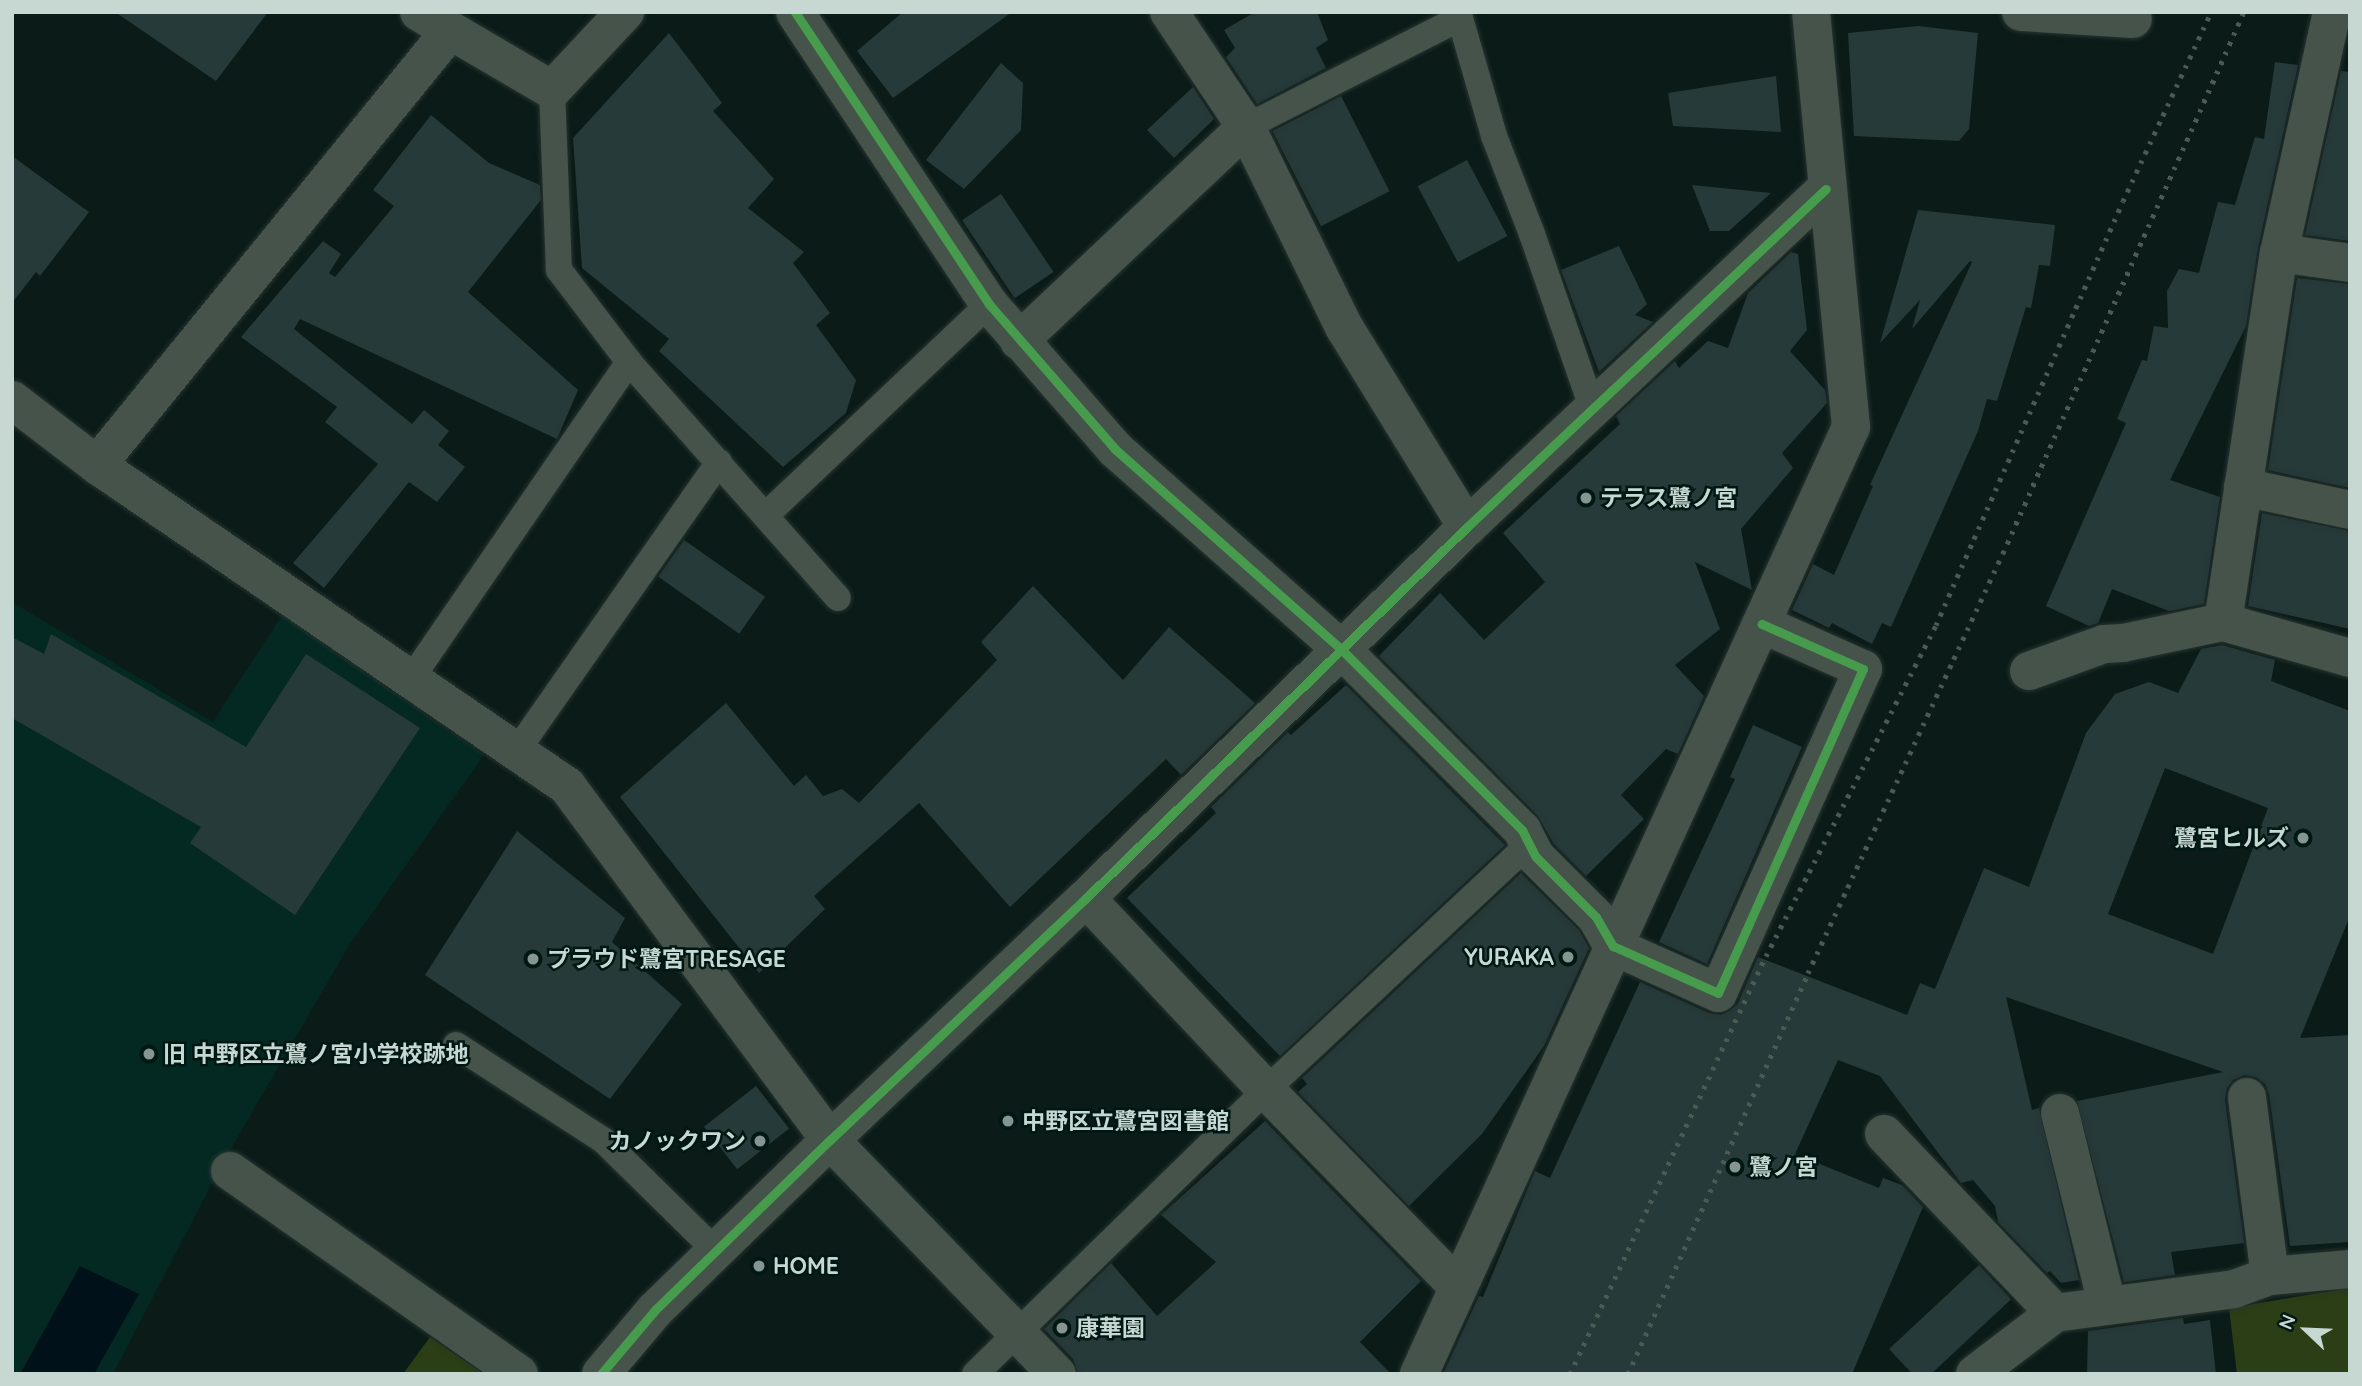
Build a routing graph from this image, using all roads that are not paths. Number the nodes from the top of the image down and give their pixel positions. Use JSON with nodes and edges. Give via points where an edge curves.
{"nodes":[{"id":1,"x":625,"y":12,"type":"edge"},
{"id":2,"x":795,"y":12,"type":"edge"},
{"id":3,"x":1169,"y":12,"type":"edge"},
{"id":4,"x":1811,"y":12,"type":"edge"},
{"id":5,"x":2021,"y":12,"type":"edge"},
{"id":6,"x":1459,"y":15,"type":"edge"},
{"id":7,"x":2133,"y":19,"type":"dead end"},
{"id":8,"x":435,"y":22,"type":"edge"},
{"id":9,"x":2336,"y":33,"type":"edge"},
{"id":10,"x":552,"y":90,"type":"junction"},
{"id":11,"x":1246,"y":127,"type":"junction"},
{"id":12,"x":1826,"y":189,"type":"junction"},
{"id":13,"x":2279,"y":253,"type":"junction"},
{"id":14,"x":2350,"y":263,"type":"edge"},
{"id":15,"x":989,"y":304,"type":"junction"},
{"id":16,"x":1018,"y":341,"type":"junction"},
{"id":17,"x":629,"y":362,"type":"junction"},
{"id":18,"x":12,"y":400,"type":"edge"},
{"id":19,"x":1592,"y":407,"type":"junction"},
{"id":20,"x":719,"y":462,"type":"junction"},
{"id":21,"x":97,"y":465,"type":"junction"},
{"id":22,"x":2243,"y":487,"type":"junction"},
{"id":23,"x":2350,"y":510,"type":"edge"},
{"id":24,"x":766,"y":516,"type":"junction"},
{"id":25,"x":1467,"y":527,"type":"junction"},
{"id":26,"x":838,"y":598,"type":"dead end"},
{"id":27,"x":2223,"y":622,"type":"junction"},
{"id":28,"x":1762,"y":624,"type":"junction"},
{"id":29,"x":1342,"y":650,"type":"junction"},
{"id":30,"x":2350,"y":658,"type":"edge"},
{"id":31,"x":2029,"y":671,"type":"dead end"},
{"id":32,"x":411,"y":679,"type":"junction"},
{"id":33,"x":516,"y":752,"type":"junction"},
{"id":34,"x":1530,"y":844,"type":"junction"},
{"id":35,"x":1086,"y":898,"type":"junction"},
{"id":36,"x":1613,"y":946,"type":"junction"},
{"id":37,"x":456,"y":1045,"type":"dead end"},
{"id":38,"x":1266,"y":1090,"type":"junction"},
{"id":39,"x":2247,"y":1097,"type":"dead end"},
{"id":40,"x":2060,"y":1114,"type":"dead end"},
{"id":41,"x":1884,"y":1134,"type":"dead end"},
{"id":42,"x":830,"y":1140,"type":"junction"},
{"id":43,"x":230,"y":1171,"type":"dead end"},
{"id":44,"x":716,"y":1251,"type":"junction"},
{"id":45,"x":2350,"y":1269,"type":"edge"},
{"id":46,"x":2270,"y":1276,"type":"junction"},
{"id":47,"x":1458,"y":1287,"type":"junction"},
{"id":48,"x":2107,"y":1304,"type":"junction"},
{"id":49,"x":2055,"y":1313,"type":"junction"},
{"id":50,"x":1018,"y":1333,"type":"junction"},
{"id":51,"x":519,"y":1374,"type":"edge"},
{"id":52,"x":601,"y":1374,"type":"edge"},
{"id":53,"x":975,"y":1374,"type":"edge"},
{"id":54,"x":1057,"y":1374,"type":"edge"},
{"id":55,"x":1419,"y":1374,"type":"edge"},
{"id":56,"x":1975,"y":1374,"type":"edge"}],
"edges":[{"from":1,"to":10,"type":"street"},
{"from":2,"to":15,"type":"street"},
{"from":3,"to":11,"type":"street"},
{"from":4,"to":12,"type":"street"},
{"from":5,"to":7,"type":"street"},
{"from":6,"to":11,"type":"lane"},
{"from":6,"to":19,"type":"lane","via":[[1494,135]]},
{"from":8,"to":10,"type":"street"},
{"from":8,"to":21,"type":"street"},
{"from":9,"to":13,"type":"street"},
{"from":10,"to":17,"type":"lane","via":[[559,270]]},
{"from":11,"to":16,"type":"street"},
{"from":11,"to":25,"type":"street","via":[[1344,327]]},
{"from":12,"to":19,"type":"street"},
{"from":12,"to":28,"type":"street","via":[[1851,427]]},
{"from":13,"to":14,"type":"street"},
{"from":13,"to":22,"type":"street"},
{"from":15,"to":16,"type":"street"},
{"from":15,"to":24,"type":"lane"},
{"from":16,"to":29,"type":"street","via":[[1115,449]]},
{"from":17,"to":20,"type":"lane"},
{"from":17,"to":32,"type":"lane"},
{"from":18,"to":21,"type":"street"},
{"from":19,"to":25,"type":"street"},
{"from":20,"to":24,"type":"lane"},
{"from":20,"to":33,"type":"lane"},
{"from":21,"to":32,"type":"street"},
{"from":22,"to":23,"type":"street"},
{"from":22,"to":27,"type":"street"},
{"from":24,"to":26,"type":"lane"},
{"from":25,"to":29,"type":"street"},
{"from":27,"to":30,"type":"street"},
{"from":27,"to":31,"type":"street","via":[[2104,644]]},
{"from":28,"to":36,"type":"street"},
{"from":28,"to":36,"type":"street","via":[[1863,669],[1718,993]]},
{"from":29,"to":34,"type":"street"},
{"from":29,"to":35,"type":"street"},
{"from":32,"to":33,"type":"street"},
{"from":33,"to":42,"type":"street","via":[[567,786]]},
{"from":34,"to":36,"type":"street","via":[[1536,857],[1596,917]]},
{"from":34,"to":38,"type":"lane"},
{"from":35,"to":38,"type":"street"},
{"from":35,"to":42,"type":"street"},
{"from":36,"to":47,"type":"street"},
{"from":37,"to":44,"type":"lane","via":[[603,1140]]},
{"from":38,"to":47,"type":"street"},
{"from":38,"to":50,"type":"lane"},
{"from":39,"to":46,"type":"street"},
{"from":40,"to":48,"type":"street"},
{"from":41,"to":49,"type":"street"},
{"from":42,"to":44,"type":"street"},
{"from":42,"to":50,"type":"street"},
{"from":43,"to":51,"type":"street"},
{"from":44,"to":52,"type":"street","via":[[656,1309]]},
{"from":45,"to":46,"type":"street"},
{"from":46,"to":48,"type":"street","via":[[2234,1289]]},
{"from":47,"to":55,"type":"street"},
{"from":48,"to":49,"type":"street"},
{"from":49,"to":56,"type":"street"},
{"from":50,"to":53,"type":"lane"},
{"from":50,"to":54,"type":"street"}]}
